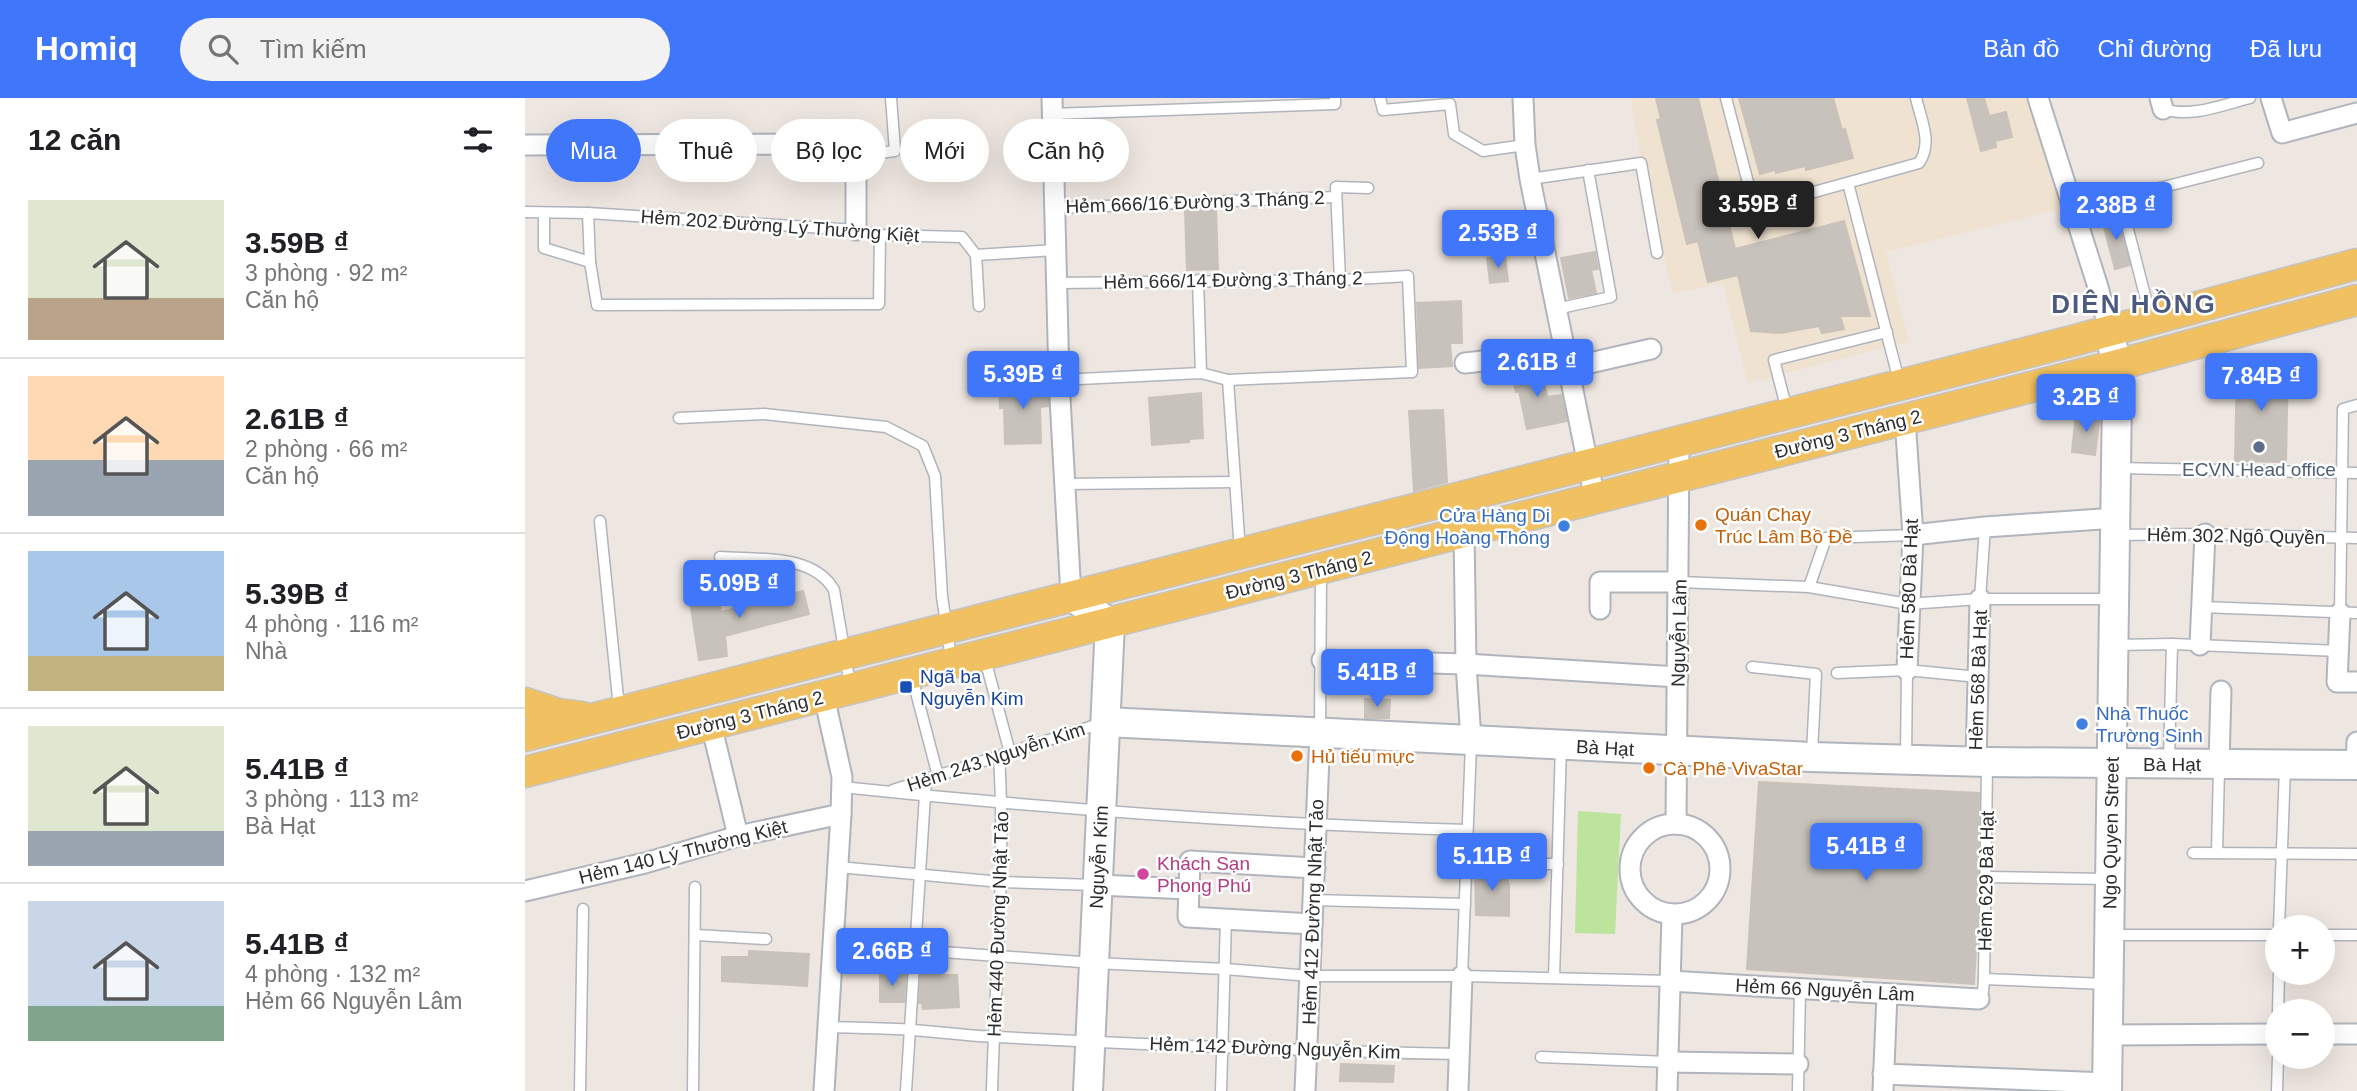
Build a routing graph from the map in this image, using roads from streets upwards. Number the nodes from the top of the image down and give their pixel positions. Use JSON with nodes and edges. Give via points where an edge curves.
{"nodes":[{"id":1,"x":1523,"y":98,"type":"edge"},
{"id":2,"x":2038,"y":98,"type":"edge"},
{"id":3,"x":2271,"y":98,"type":"edge"},
{"id":4,"x":1052,"y":106,"type":"edge"},
{"id":5,"x":2357,"y":113,"type":"edge"},
{"id":6,"x":525,"y":145,"type":"edge"},
{"id":7,"x":856,"y":230,"type":"road end"},
{"id":8,"x":2357,"y":264,"type":"edge"},
{"id":9,"x":2357,"y":300,"type":"edge"},
{"id":10,"x":2109,"y":331,"type":"junction"},
{"id":11,"x":1651,"y":349,"type":"dead end"},
{"id":12,"x":1566,"y":360,"type":"junction"},
{"id":13,"x":1465,"y":363,"type":"dead end"},
{"id":14,"x":2117,"y":365,"type":"junction"},
{"id":15,"x":1905,"y":419,"type":"junction"},
{"id":16,"x":1679,"y":442,"type":"junction"},
{"id":17,"x":1589,"y":464,"type":"junction"},
{"id":18,"x":1680,"y":477,"type":"junction"},
{"id":19,"x":1595,"y":499,"type":"junction"},
{"id":20,"x":2115,"y":526,"type":"junction"},
{"id":21,"x":1464,"y":532,"type":"junction"},
{"id":22,"x":2204,"y":534,"type":"road end"},
{"id":23,"x":1913,"y":535,"type":"junction"},
{"id":24,"x":1679,"y":582,"type":"junction"},
{"id":25,"x":1071,"y":596,"type":"junction"},
{"id":26,"x":1980,"y":599,"type":"road end"},
{"id":27,"x":1599,"y":609,"type":"dead end"},
{"id":28,"x":2349,"y":613,"type":"edge"},
{"id":29,"x":1110,"y":623,"type":"junction"},
{"id":30,"x":2200,"y":645,"type":"road end"},
{"id":31,"x":1322,"y":660,"type":"road end"},
{"id":32,"x":1466,"y":664,"type":"junction"},
{"id":33,"x":1907,"y":670,"type":"road end"},
{"id":34,"x":1678,"y":677,"type":"junction"},
{"id":35,"x":2357,"y":682,"type":"edge"},
{"id":36,"x":2221,"y":691,"type":"dead end"},
{"id":37,"x":837,"y":692,"type":"junction"},
{"id":38,"x":525,"y":704,"type":"edge"},
{"id":39,"x":606,"y":715,"type":"junction"},
{"id":40,"x":1106,"y":722,"type":"junction"},
{"id":41,"x":711,"y":724,"type":"junction"},
{"id":42,"x":1320,"y":733,"type":"junction"},
{"id":43,"x":525,"y":736,"type":"edge"},
{"id":44,"x":1471,"y":740,"type":"junction"},
{"id":45,"x":2357,"y":742,"type":"edge"},
{"id":46,"x":1678,"y":752,"type":"junction"},
{"id":47,"x":1982,"y":762,"type":"junction"},
{"id":48,"x":2112,"y":763,"type":"junction"},
{"id":49,"x":2219,"y":764,"type":"junction"},
{"id":50,"x":2357,"y":765,"type":"edge"},
{"id":51,"x":525,"y":772,"type":"edge"},
{"id":52,"x":841,"y":814,"type":"junction"},
{"id":53,"x":1676,"y":824,"type":"junction"},
{"id":54,"x":738,"y":836,"type":"junction"},
{"id":55,"x":1314,"y":868,"type":"junction"},
{"id":56,"x":1098,"y":885,"type":"junction"},
{"id":57,"x":1189,"y":889,"type":"junction"},
{"id":58,"x":525,"y":891,"type":"edge"},
{"id":59,"x":1672,"y":915,"type":"junction"},
{"id":60,"x":1313,"y":924,"type":"junction"},
{"id":61,"x":1462,"y":976,"type":"road end"},
{"id":62,"x":1670,"y":981,"type":"junction"},
{"id":63,"x":1887,"y":994,"type":"junction"},
{"id":64,"x":1979,"y":999,"type":"road end"},
{"id":65,"x":2265,"y":1034,"type":"edge"},
{"id":66,"x":2335,"y":1034,"type":"edge"},
{"id":67,"x":2357,"y":1034,"type":"edge"},
{"id":68,"x":2108,"y":1035,"type":"junction"},
{"id":69,"x":1669,"y":1062,"type":"junction"},
{"id":70,"x":1798,"y":1064,"type":"road end"},
{"id":71,"x":1883,"y":1082,"type":"edge"},
{"id":72,"x":2107,"y":1087,"type":"edge"},
{"id":73,"x":824,"y":1091,"type":"edge"},
{"id":74,"x":1088,"y":1091,"type":"edge"},
{"id":75,"x":1305,"y":1091,"type":"edge"},
{"id":76,"x":1458,"y":1091,"type":"edge"},
{"id":77,"x":1667,"y":1091,"type":"edge"}],
"edges":[{"from":1,"to":12,"type":"street","via":[[1530,179]]},
{"from":2,"to":10,"type":"street"},
{"from":3,"to":5,"type":"street","via":[[2282,133]]},
{"from":4,"to":25,"type":"street","via":[[1059,380]]},
{"from":6,"to":7,"type":"street","via":[[846,144],[856,156]]},
{"from":8,"to":10,"type":"main road","name":"Đường 3 Tháng 2"},
{"from":9,"to":14,"type":"main road","name":"Đường 3 Tháng 2"},
{"from":10,"to":14,"type":"street","name":"Ngo Quyen Street"},
{"from":10,"to":16,"type":"main road","name":"Đường 3 Tháng 2"},
{"from":11,"to":12,"type":"street"},
{"from":12,"to":13,"type":"street"},
{"from":12,"to":17,"type":"street"},
{"from":14,"to":15,"type":"main road","name":"Đường 3 Tháng 2"},
{"from":14,"to":20,"type":"street","name":"Ngo Quyen Street"},
{"from":15,"to":18,"type":"main road","name":"Đường 3 Tháng 2"},
{"from":15,"to":23,"type":"street","name":"Hẻm 580 Bà Hạt"},
{"from":16,"to":17,"type":"main road","name":"Đường 3 Tháng 2"},
{"from":16,"to":18,"type":"street","name":"Nguyễn Lâm"},
{"from":17,"to":19,"type":"street"},
{"from":17,"to":25,"type":"main road","name":"Đường 3 Tháng 2"},
{"from":18,"to":19,"type":"main road","name":"Đường 3 Tháng 2"},
{"from":18,"to":24,"type":"street","name":"Nguyễn Lâm"},
{"from":19,"to":21,"type":"main road","name":"Đường 3 Tháng 2"},
{"from":20,"to":23,"type":"street","via":[[1985,527]]},
{"from":20,"to":48,"type":"street","name":"Ngo Quyen Street"},
{"from":21,"to":29,"type":"main road","name":"Đường 3 Tháng 2"},
{"from":21,"to":32,"type":"street"},
{"from":22,"to":30,"type":"street"},
{"from":23,"to":33,"type":"street","name":"Hẻm 580 Bà Hạt"},
{"from":24,"to":27,"type":"street","via":[[1600,582]]},
{"from":24,"to":34,"type":"street","name":"Nguyễn Lâm"},
{"from":25,"to":29,"type":"street"},
{"from":25,"to":39,"type":"main road","name":"Đường 3 Tháng 2"},
{"from":26,"to":47,"type":"street","name":"Hẻm 568 Bà Hạt"},
{"from":28,"to":35,"type":"street","via":[[2337,682]]},
{"from":29,"to":37,"type":"main road","name":"Đường 3 Tháng 2"},
{"from":29,"to":40,"type":"street","name":"Nguyễn Kim"},
{"from":31,"to":32,"type":"street"},
{"from":32,"to":34,"type":"street"},
{"from":32,"to":44,"type":"street"},
{"from":34,"to":46,"type":"street","name":"Nguyễn Lâm"},
{"from":36,"to":49,"type":"street"},
{"from":37,"to":41,"type":"main road","name":"Đường 3 Tháng 2"},
{"from":37,"to":52,"type":"street"},
{"from":38,"to":39,"type":"main road","via":[[558,714]]},
{"from":39,"to":43,"type":"main road"},
{"from":40,"to":42,"type":"street","name":"Bà Hạt"},
{"from":40,"to":56,"type":"street","name":"Nguyễn Kim"},
{"from":41,"to":51,"type":"main road","name":"Đường 3 Tháng 2"},
{"from":41,"to":54,"type":"street"},
{"from":42,"to":44,"type":"street","name":"Bà Hạt"},
{"from":42,"to":55,"type":"street","name":"Hẻm 412 Đường Nhật Tảo"},
{"from":44,"to":46,"type":"street","name":"Bà Hạt"},
{"from":45,"to":50,"type":"street"},
{"from":46,"to":47,"type":"street","name":"Bà Hạt"},
{"from":46,"to":53,"type":"street","name":"Nguyễn Lâm"},
{"from":47,"to":48,"type":"street","name":"Bà Hạt"},
{"from":48,"to":49,"type":"street","name":"Bà Hạt"},
{"from":48,"to":68,"type":"street","name":"Ngo Quyen Street"},
{"from":49,"to":50,"type":"street","name":"Bà Hạt"},
{"from":52,"to":54,"type":"street","name":"Hẻm 140 Lý Thường Kiệt"},
{"from":52,"to":73,"type":"street"},
{"from":53,"to":59,"type":"street","via":[[1649,831],[1632,853],[1629,867],[1636,894],[1658,912]]},
{"from":53,"to":59,"type":"street","via":[[1703,833],[1713,844],[1721,871],[1711,898],[1687,913]]},
{"from":54,"to":58,"type":"street","name":"Hẻm 140 Lý Thường Kiệt"},
{"from":55,"to":57,"type":"street","via":[[1190,861]]},
{"from":55,"to":60,"type":"street","name":"Hẻm 412 Đường Nhật Tảo"},
{"from":56,"to":57,"type":"street"},
{"from":56,"to":74,"type":"street","name":"Nguyễn Kim"},
{"from":57,"to":60,"type":"street","via":[[1188,917]]},
{"from":59,"to":62,"type":"street"},
{"from":60,"to":75,"type":"street","name":"Hẻm 412 Đường Nhật Tảo"},
{"from":61,"to":76,"type":"street"},
{"from":62,"to":63,"type":"street","name":"Hẻm 66 Nguyễn Lâm"},
{"from":62,"to":69,"type":"street"},
{"from":63,"to":64,"type":"street","name":"Hẻm 66 Nguyễn Lâm"},
{"from":63,"to":71,"type":"street"},
{"from":65,"to":68,"type":"street"},
{"from":66,"to":67,"type":"street"},
{"from":68,"to":72,"type":"street","name":"Ngo Quyen Street"},
{"from":69,"to":70,"type":"street"},
{"from":69,"to":77,"type":"street"},
{"from":71,"to":72,"type":"street"}]}
